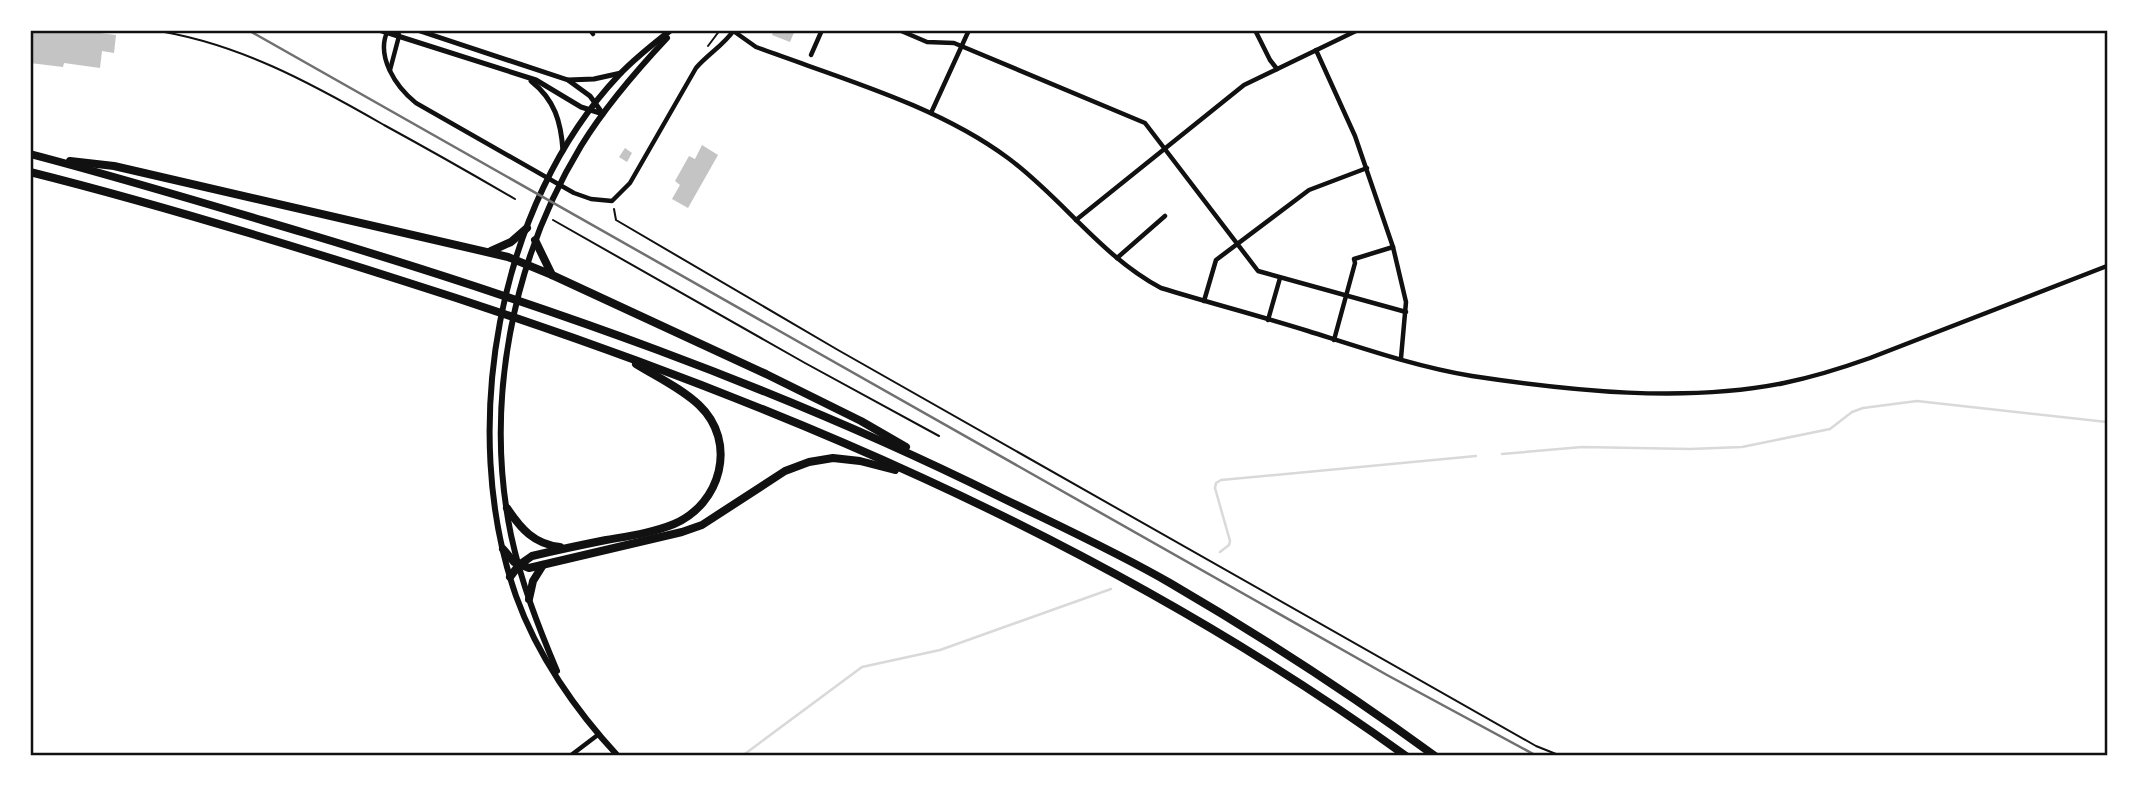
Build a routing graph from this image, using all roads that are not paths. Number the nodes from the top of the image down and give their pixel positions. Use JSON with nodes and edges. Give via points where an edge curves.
{"nodes":[{"id":1,"x":152,"y":30,"type":"edge"},
{"id":2,"x":379,"y":30,"type":"edge"},
{"id":3,"x":417,"y":30,"type":"edge"},
{"id":4,"x":673,"y":30,"type":"edge"},
{"id":5,"x":733,"y":30,"type":"edge"},
{"id":6,"x":822,"y":30,"type":"edge"},
{"id":7,"x":900,"y":30,"type":"edge"},
{"id":8,"x":969,"y":30,"type":"edge"},
{"id":9,"x":1255,"y":30,"type":"edge"},
{"id":10,"x":1358,"y":30,"type":"edge"},
{"id":11,"x":387,"y":31,"type":"edge"},
{"id":12,"x":398,"y":33,"type":"edge"},
{"id":13,"x":961,"y":46,"type":"junction"},
{"id":14,"x":1316,"y":50,"type":"junction"},
{"id":15,"x":811,"y":55,"type":"dead end"},
{"id":16,"x":1277,"y":69,"type":"junction"},
{"id":17,"x":390,"y":71,"type":"junction"},
{"id":18,"x":621,"y":73,"type":"junction"},
{"id":19,"x":526,"y":76,"type":"junction"},
{"id":20,"x":568,"y":79,"type":"junction"},
{"id":21,"x":596,"y":103,"type":"junction"},
{"id":22,"x":590,"y":111,"type":"junction"},
{"id":23,"x":931,"y":113,"type":"junction"},
{"id":24,"x":603,"y":114,"type":"junction"},
{"id":25,"x":1165,"y":149,"type":"junction"},
{"id":26,"x":564,"y":152,"type":"junction"},
{"id":27,"x":30,"y":155,"type":"edge"},
{"id":28,"x":40,"y":157,"type":"junction"},
{"id":29,"x":1367,"y":168,"type":"junction"},
{"id":30,"x":30,"y":172,"type":"edge"},
{"id":31,"x":515,"y":199,"type":"dead end"},
{"id":32,"x":1165,"y":216,"type":"dead end"},
{"id":33,"x":1076,"y":220,"type":"junction"},
{"id":34,"x":527,"y":228,"type":"junction"},
{"id":35,"x":535,"y":240,"type":"junction"},
{"id":36,"x":1237,"y":244,"type":"junction"},
{"id":37,"x":1393,"y":247,"type":"junction"},
{"id":38,"x":490,"y":252,"type":"junction"},
{"id":39,"x":1117,"y":258,"type":"junction"},
{"id":40,"x":516,"y":260,"type":"junction"},
{"id":41,"x":527,"y":264,"type":"junction"},
{"id":42,"x":2107,"y":266,"type":"edge"},
{"id":43,"x":552,"y":275,"type":"junction"},
{"id":44,"x":1280,"y":278,"type":"junction"},
{"id":45,"x":1346,"y":297,"type":"junction"},
{"id":46,"x":1204,"y":301,"type":"junction"},
{"id":47,"x":1406,"y":312,"type":"junction"},
{"id":48,"x":1268,"y":320,"type":"junction"},
{"id":49,"x":1334,"y":340,"type":"junction"},
{"id":50,"x":619,"y":353,"type":"junction"},
{"id":51,"x":1401,"y":358,"type":"junction"},
{"id":52,"x":923,"y":459,"type":"junction"},
{"id":53,"x":919,"y":476,"type":"junction"},
{"id":54,"x":507,"y":508,"type":"junction"},
{"id":55,"x":570,"y":547,"type":"junction"},
{"id":56,"x":503,"y":548,"type":"junction"},
{"id":57,"x":519,"y":565,"type":"junction"},
{"id":58,"x":543,"y":565,"type":"junction"},
{"id":59,"x":510,"y":577,"type":"junction"},
{"id":60,"x":529,"y":599,"type":"junction"},
{"id":61,"x":562,"y":682,"type":"junction"},
{"id":62,"x":599,"y":734,"type":"junction"},
{"id":63,"x":570,"y":756,"type":"edge"},
{"id":64,"x":618,"y":756,"type":"edge"},
{"id":65,"x":1406,"y":756,"type":"edge"},
{"id":66,"x":1435,"y":756,"type":"edge"}],
"edges":[{"from":1,"to":31,"type":"lane","via":[[257,59],[318,87]]},
{"from":2,"to":11,"type":"street"},
{"from":3,"to":20,"type":"street"},
{"from":4,"to":18,"type":"main road"},
{"from":4,"to":24,"type":"main road"},
{"from":5,"to":17,"type":"street","via":[[686,82],[630,183],[612,201],[574,193],[416,103]]},
{"from":5,"to":23,"type":"street","via":[[756,47]]},
{"from":6,"to":15,"type":"street"},
{"from":7,"to":13,"type":"street","via":[[927,42]]},
{"from":8,"to":13,"type":"street"},
{"from":9,"to":16,"type":"street"},
{"from":10,"to":14,"type":"street"},
{"from":11,"to":12,"type":"street"},
{"from":11,"to":17,"type":"street","via":[[384,48]]},
{"from":12,"to":17,"type":"street"},
{"from":12,"to":19,"type":"street"},
{"from":13,"to":23,"type":"street"},
{"from":13,"to":25,"type":"street","via":[[1145,123]]},
{"from":14,"to":16,"type":"street"},
{"from":14,"to":29,"type":"street"},
{"from":16,"to":25,"type":"street","via":[[1244,85]]},
{"from":18,"to":20,"type":"street"},
{"from":18,"to":21,"type":"main road"},
{"from":19,"to":22,"type":"street"},
{"from":19,"to":26,"type":"street","via":[[554,106]]},
{"from":20,"to":21,"type":"street"},
{"from":21,"to":22,"type":"main road"},
{"from":21,"to":24,"type":"street"},
{"from":22,"to":24,"type":"street"},
{"from":22,"to":26,"type":"main road"},
{"from":23,"to":33,"type":"street","via":[[1006,156]]},
{"from":24,"to":35,"type":"main road","via":[[564,178]]},
{"from":25,"to":33,"type":"street"},
{"from":25,"to":36,"type":"street"},
{"from":26,"to":34,"type":"main road"},
{"from":27,"to":28,"type":"highway"},
{"from":28,"to":38,"type":"highway","via":[[114,166]]},
{"from":28,"to":52,"type":"highway","via":[[340,243],[586,324],[776,396]]},
{"from":29,"to":36,"type":"street","via":[[1309,190]]},
{"from":29,"to":37,"type":"street"},
{"from":30,"to":50,"type":"highway","via":[[346,263]]},
{"from":32,"to":39,"type":"street"},
{"from":33,"to":39,"type":"street"},
{"from":34,"to":38,"type":"highway"},
{"from":34,"to":40,"type":"main road"},
{"from":35,"to":41,"type":"main road"},
{"from":35,"to":43,"type":"highway"},
{"from":36,"to":44,"type":"street","via":[[1258,271]]},
{"from":36,"to":46,"type":"street","via":[[1216,261]]},
{"from":37,"to":45,"type":"street","via":[[1354,259]]},
{"from":37,"to":47,"type":"street"},
{"from":38,"to":40,"type":"highway"},
{"from":39,"to":46,"type":"street","via":[[1161,288]]},
{"from":40,"to":41,"type":"highway"},
{"from":40,"to":56,"type":"main road","via":[[496,337],[490,394],[492,478]]},
{"from":41,"to":43,"type":"highway"},
{"from":41,"to":54,"type":"main road","via":[[509,341],[502,408]]},
{"from":42,"to":51,"type":"street","via":[[1870,358],[1782,384],[1674,393],[1552,386]]},
{"from":43,"to":52,"type":"highway","via":[[849,415]]},
{"from":44,"to":45,"type":"street"},
{"from":44,"to":48,"type":"street"},
{"from":45,"to":47,"type":"street"},
{"from":45,"to":49,"type":"street"},
{"from":46,"to":48,"type":"street"},
{"from":47,"to":51,"type":"street"},
{"from":48,"to":49,"type":"street"},
{"from":49,"to":51,"type":"street"},
{"from":50,"to":53,"type":"highway"},
{"from":50,"to":55,"type":"highway","via":[[681,392],[709,417],[721,449],[716,484],[697,510],[677,523]]},
{"from":52,"to":66,"type":"highway","via":[[1167,581],[1371,709]]},
{"from":53,"to":58,"type":"highway","via":[[860,461],[833,458],[810,462],[785,471],[702,525]]},
{"from":53,"to":65,"type":"highway","via":[[1196,619]]},
{"from":54,"to":55,"type":"highway","via":[[534,539]]},
{"from":54,"to":57,"type":"main road"},
{"from":55,"to":57,"type":"highway","via":[[532,556]]},
{"from":56,"to":57,"type":"highway"},
{"from":56,"to":59,"type":"main road"},
{"from":57,"to":58,"type":"highway"},
{"from":57,"to":59,"type":"highway"},
{"from":57,"to":60,"type":"main road"},
{"from":58,"to":60,"type":"highway"},
{"from":59,"to":61,"type":"main road","via":[[532,634]]},
{"from":60,"to":61,"type":"main road"},
{"from":61,"to":62,"type":"main road"},
{"from":62,"to":63,"type":"street"},
{"from":62,"to":64,"type":"main road"}]}
